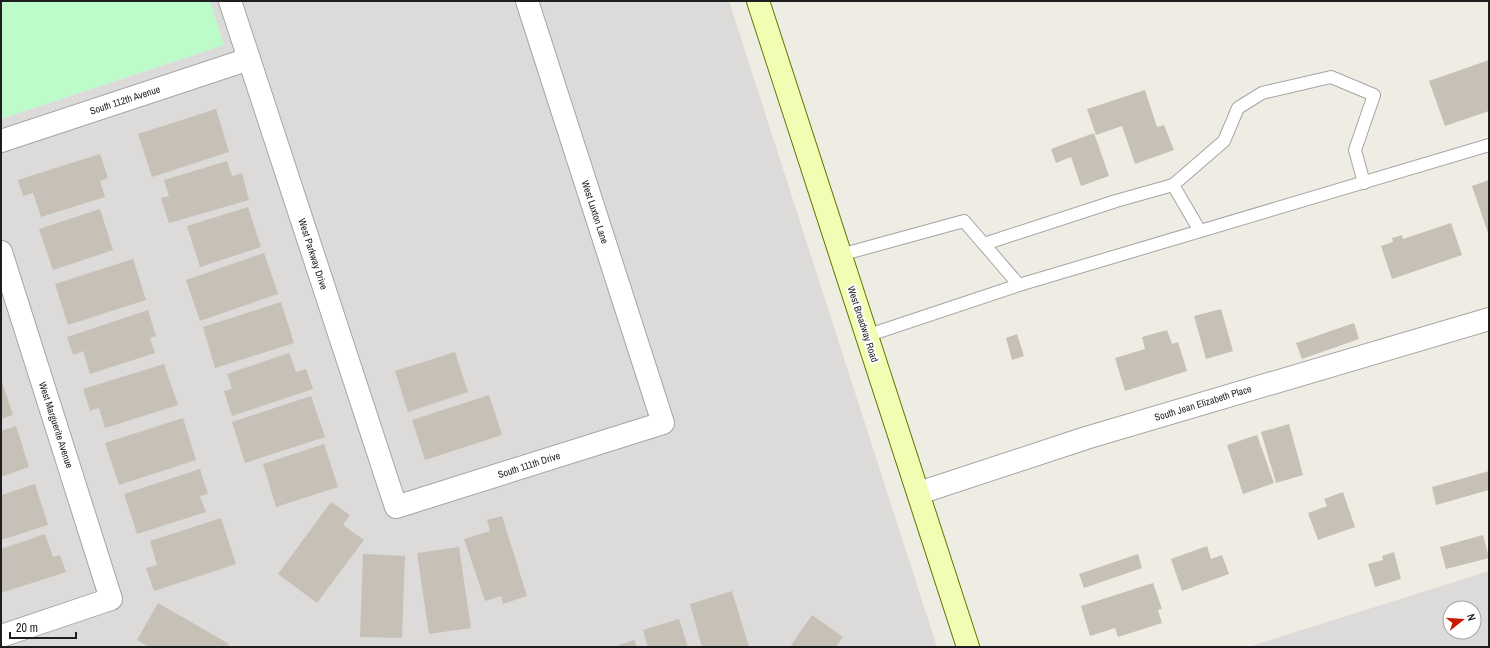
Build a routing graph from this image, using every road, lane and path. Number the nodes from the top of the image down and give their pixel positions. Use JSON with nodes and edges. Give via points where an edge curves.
{"nodes":[{"id":1,"x":230,"y":1,"type":"edge"},
{"id":2,"x":527,"y":1,"type":"edge"},
{"id":3,"x":758,"y":1,"type":"edge"},
{"id":4,"x":249,"y":59,"type":"junction"},
{"id":5,"x":1,"y":141,"type":"edge"},
{"id":6,"x":1489,"y":144,"type":"edge"},
{"id":7,"x":1364,"y":183,"type":"junction"},
{"id":8,"x":1173,"y":185,"type":"junction"},
{"id":9,"x":1200,"y":231,"type":"junction"},
{"id":10,"x":984,"y":244,"type":"junction"},
{"id":11,"x":1,"y":252,"type":"edge"},
{"id":12,"x":840,"y":255,"type":"junction"},
{"id":13,"x":1019,"y":285,"type":"junction"},
{"id":14,"x":1489,"y":319,"type":"edge"},
{"id":15,"x":866,"y":336,"type":"junction"},
{"id":16,"x":663,"y":423,"type":"joint"},
{"id":17,"x":919,"y":493,"type":"junction"},
{"id":18,"x":396,"y":508,"type":"joint"},
{"id":19,"x":1,"y":636,"type":"edge"},
{"id":20,"x":968,"y":647,"type":"edge"}],
"edges":[{"from":1,"to":4,"type":"street","name":"West Parkway Drive"},
{"from":2,"to":16,"type":"street","name":"West Luxton Lane"},
{"from":3,"to":12,"type":"main road","name":"West Broadway Road"},
{"from":4,"to":5,"type":"street","name":"South 112th Avenue"},
{"from":4,"to":18,"type":"street","name":"West Parkway Drive"},
{"from":6,"to":7,"type":"lane"},
{"from":7,"to":8,"type":"lane","via":[[1355,150],[1374,95],[1331,77],[1262,93],[1238,108],[1224,141]]},
{"from":7,"to":9,"type":"lane"},
{"from":8,"to":9,"type":"lane"},
{"from":8,"to":10,"type":"lane"},
{"from":9,"to":13,"type":"lane"},
{"from":10,"to":12,"type":"lane","via":[[964,221]]},
{"from":10,"to":13,"type":"lane"},
{"from":11,"to":19,"type":"street","name":"West Marguerite Avenue","via":[[111,599]]},
{"from":12,"to":15,"type":"main road","name":"West Broadway Road"},
{"from":13,"to":15,"type":"lane"},
{"from":14,"to":17,"type":"street","name":"South Jean Elizabeth Place","via":[[1086,438]]},
{"from":15,"to":17,"type":"main road","name":"West Broadway Road"},
{"from":16,"to":18,"type":"street","name":"South 111th Drive"},
{"from":17,"to":20,"type":"main road","name":"West Broadway Road"}]}
